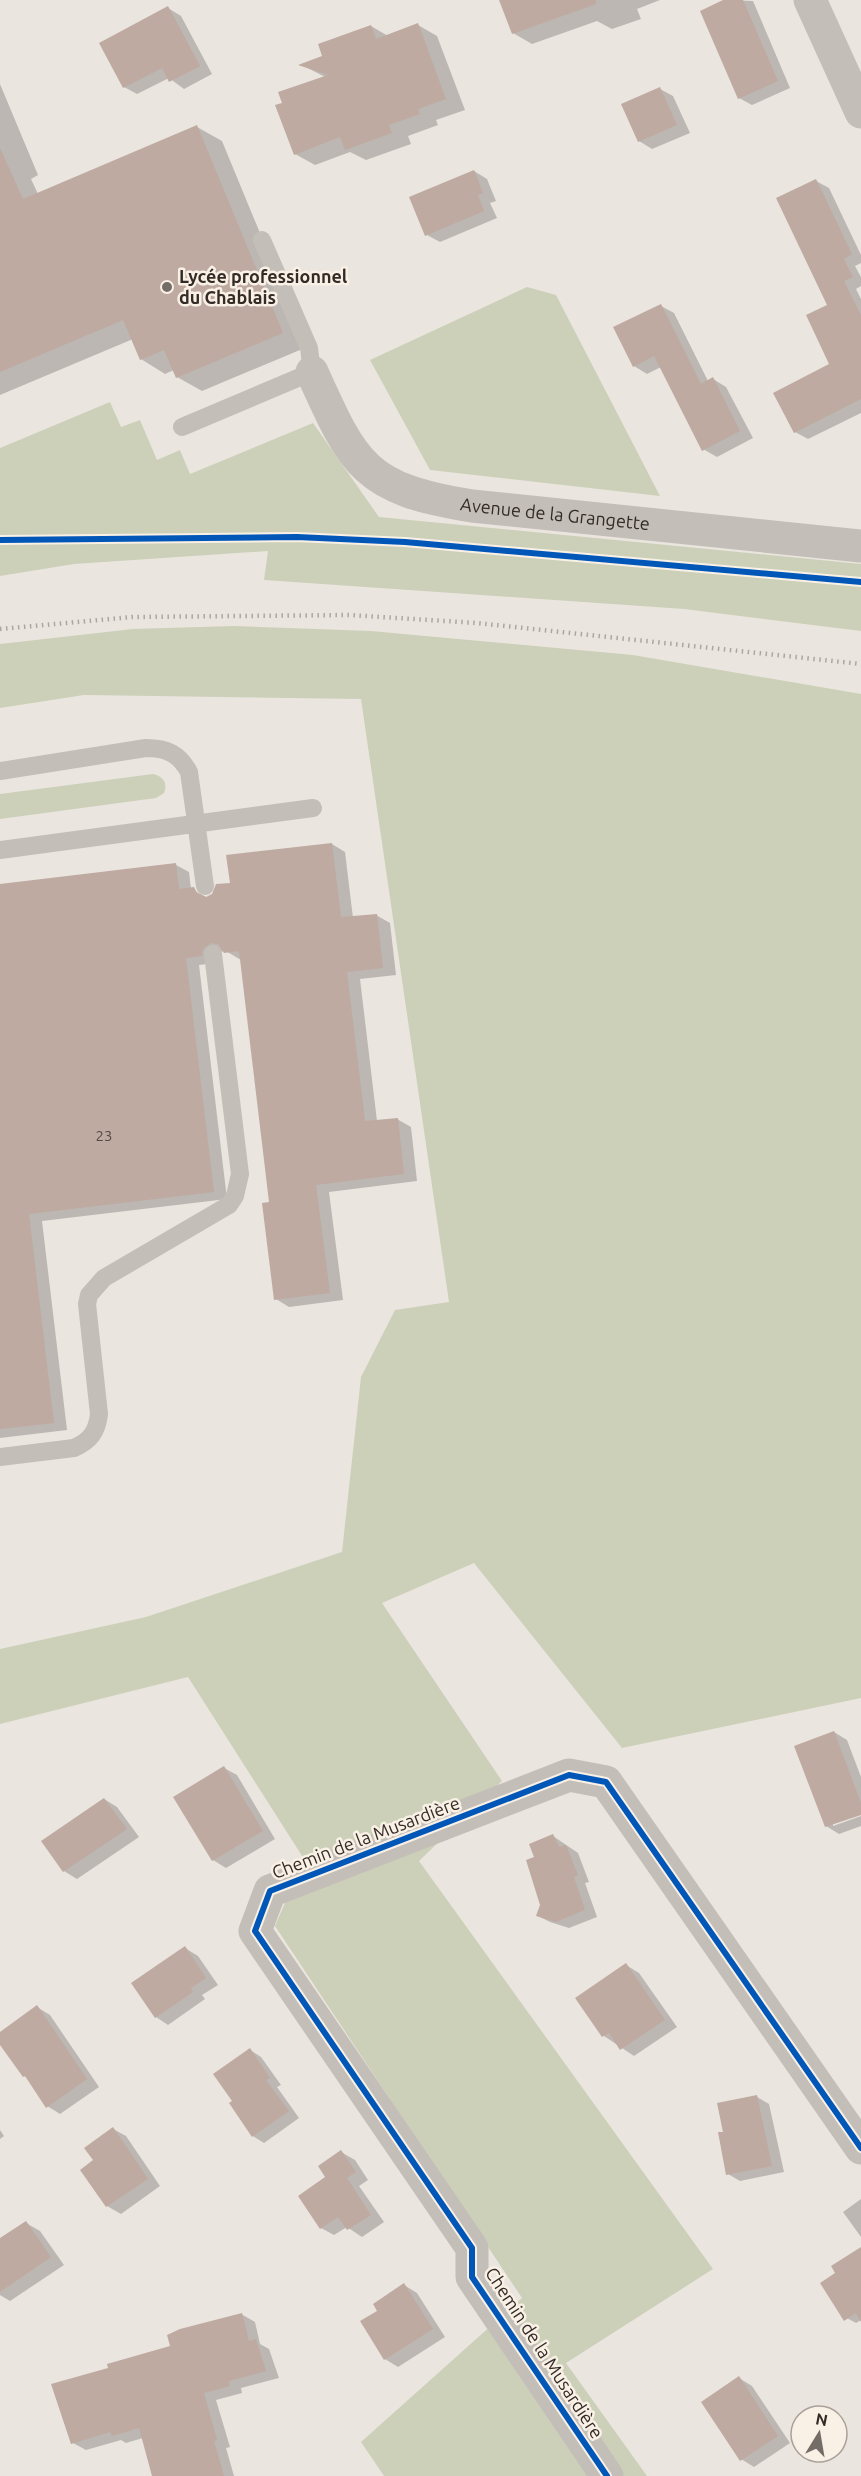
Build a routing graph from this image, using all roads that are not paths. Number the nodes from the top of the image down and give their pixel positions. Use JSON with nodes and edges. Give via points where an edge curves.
{"nodes":[{"id":1,"x":810,"y":0,"type":"edge"},
{"id":2,"x":861,"y":112,"type":"edge"},
{"id":3,"x":262,"y":240,"type":"dead end"},
{"id":4,"x":312,"y":372,"type":"junction"},
{"id":5,"x":182,"y":427,"type":"dead end"},
{"id":6,"x":861,"y":546,"type":"edge"},
{"id":7,"x":0,"y":771,"type":"edge"},
{"id":8,"x":313,"y":808,"type":"dead end"},
{"id":9,"x":197,"y":824,"type":"junction"},
{"id":10,"x":0,"y":850,"type":"edge"},
{"id":11,"x":205,"y":886,"type":"dead end"},
{"id":12,"x":213,"y":954,"type":"dead end"},
{"id":13,"x":0,"y":1457,"type":"edge"},
{"id":14,"x":861,"y":2148,"type":"edge"},
{"id":15,"x":607,"y":2476,"type":"edge"}],
"edges":[{"from":1,"to":2,"type":"street"},
{"from":3,"to":4,"type":"lane","via":[[309,348]]},
{"from":4,"to":5,"type":"lane"},
{"from":4,"to":6,"type":"street","name":"Avenue de la Grangette","via":[[338,430],[358,459],[385,482],[419,496],[472,506]]},
{"from":7,"to":9,"type":"lane","via":[[146,748],[167,750],[184,762],[189,772]]},
{"from":8,"to":9,"type":"lane"},
{"from":9,"to":10,"type":"lane"},
{"from":9,"to":11,"type":"lane"},
{"from":12,"to":13,"type":"lane","via":[[240,1174],[236,1196],[219,1213],[104,1278],[88,1294],[99,1414],[93,1436],[74,1448]]},
{"from":14,"to":15,"type":"street","name":"Chemin de la Musardière","via":[[606,1782],[569,1775],[270,1891],[255,1930],[472,2248],[472,2277]]}]}
